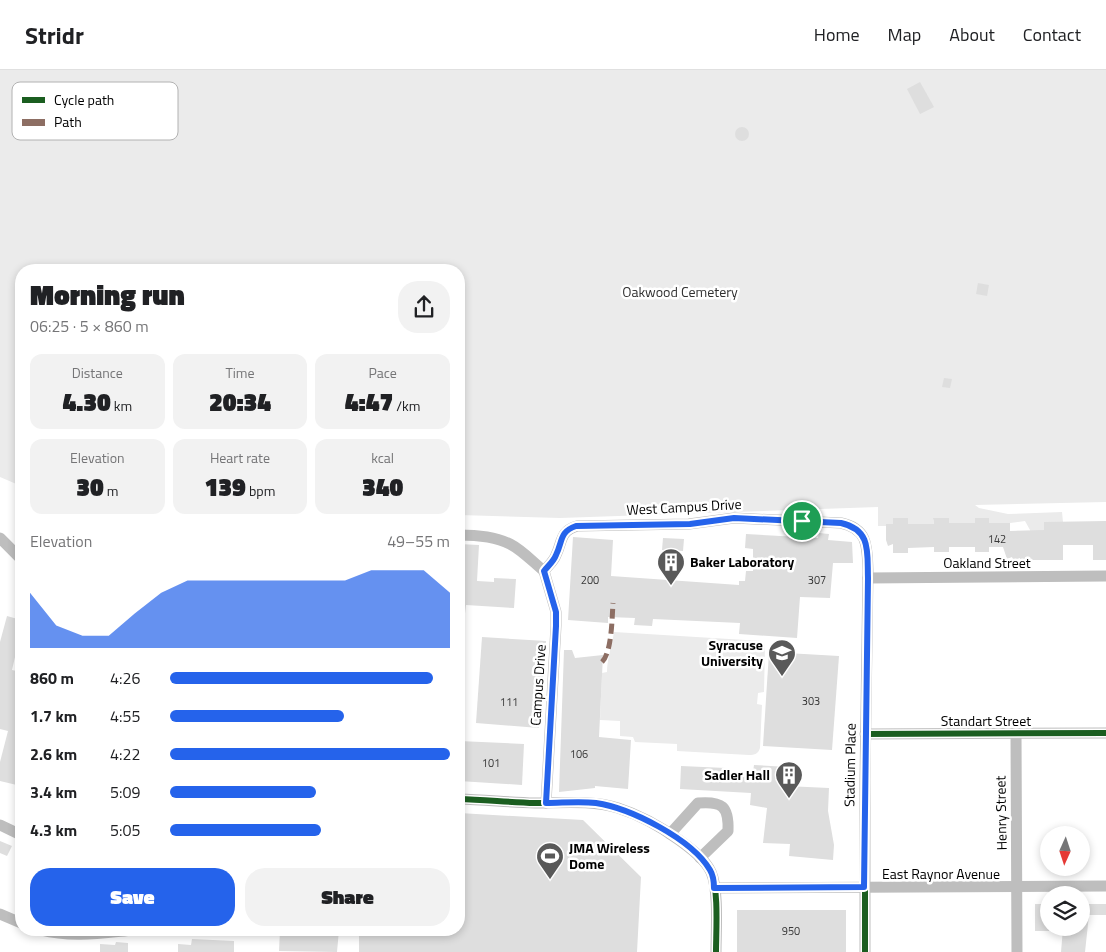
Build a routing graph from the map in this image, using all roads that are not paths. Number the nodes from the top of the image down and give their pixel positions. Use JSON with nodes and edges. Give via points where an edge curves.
{"nodes":[{"id":1,"x":465,"y":535,"type":"edge"},
{"id":2,"x":0,"y":538,"type":"edge"},
{"id":3,"x":15,"y":553,"type":"edge"},
{"id":4,"x":544,"y":571,"type":"junction"},
{"id":5,"x":1106,"y":576,"type":"edge"},
{"id":6,"x":868,"y":578,"type":"junction"},
{"id":7,"x":1106,"y":733,"type":"edge"},
{"id":8,"x":865,"y":734,"type":"junction"},
{"id":9,"x":1016,"y":734,"type":"junction"},
{"id":10,"x":465,"y":799,"type":"edge"},
{"id":11,"x":546,"y":803,"type":"junction"},
{"id":12,"x":0,"y":825,"type":"edge"},
{"id":13,"x":15,"y":832,"type":"edge"},
{"id":14,"x":670,"y":834,"type":"junction"},
{"id":15,"x":700,"y":858,"type":"junction"},
{"id":16,"x":1017,"y":886,"type":"junction"},
{"id":17,"x":1106,"y":886,"type":"edge"},
{"id":18,"x":864,"y":887,"type":"junction"},
{"id":19,"x":714,"y":888,"type":"junction"},
{"id":20,"x":0,"y":914,"type":"edge"},
{"id":21,"x":15,"y":920,"type":"edge"},
{"id":22,"x":716,"y":952,"type":"edge"},
{"id":23,"x":865,"y":952,"type":"edge"},
{"id":24,"x":1017,"y":952,"type":"edge"}],
"edges":[{"from":1,"to":4,"type":"street","via":[[510,544]]},
{"from":2,"to":3,"type":"street"},
{"from":4,"to":6,"type":"street","name":"West Campus Drive","via":[[556,555],[562,537],[576,526],[690,524],[739,518],[850,525],[865,540]]},
{"from":4,"to":11,"type":"street","name":"Campus Drive","via":[[556,612]]},
{"from":5,"to":6,"type":"street","name":"Oakland Street"},
{"from":6,"to":8,"type":"street","name":"Stadium Place"},
{"from":7,"to":9,"type":"street","name":"Standart Street"},
{"from":8,"to":9,"type":"street","name":"Standart Street"},
{"from":8,"to":18,"type":"street","name":"Stadium Place"},
{"from":9,"to":16,"type":"street","name":"Henry Street"},
{"from":10,"to":11,"type":"street"},
{"from":11,"to":14,"type":"street","via":[[595,803],[617,808]]},
{"from":12,"to":13,"type":"street"},
{"from":14,"to":15,"type":"street"},
{"from":14,"to":15,"type":"street","via":[[698,803],[713,802],[723,807],[729,817],[728,831]]},
{"from":15,"to":19,"type":"street","via":[[712,874]]},
{"from":16,"to":17,"type":"street","name":"East Raynor Avenue"},
{"from":16,"to":18,"type":"street","name":"East Raynor Avenue"},
{"from":16,"to":24,"type":"street","name":"Henry Street"},
{"from":18,"to":19,"type":"street","name":"East Raynor Avenue"},
{"from":18,"to":23,"type":"street","name":"Stadium Place"},
{"from":19,"to":22,"type":"street"},
{"from":20,"to":21,"type":"street"}]}
